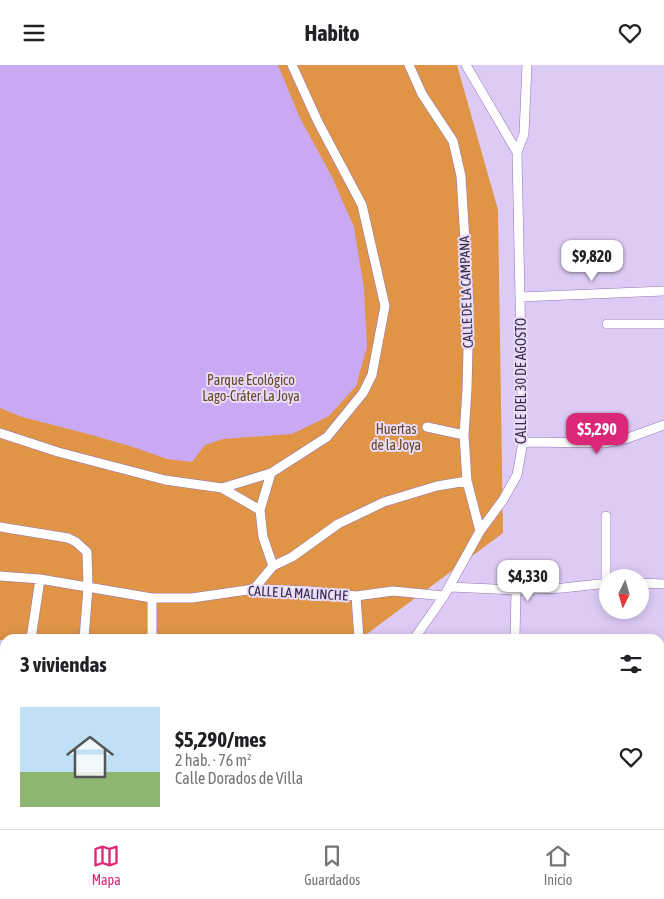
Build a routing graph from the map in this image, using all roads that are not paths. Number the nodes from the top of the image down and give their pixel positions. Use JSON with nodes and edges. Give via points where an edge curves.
{"nodes":[{"id":1,"x":292,"y":65,"type":"edge"},
{"id":2,"x":409,"y":65,"type":"edge"},
{"id":3,"x":466,"y":65,"type":"edge"},
{"id":4,"x":527,"y":65,"type":"edge"},
{"id":5,"x":517,"y":152,"type":"junction"},
{"id":6,"x":664,"y":291,"type":"edge"},
{"id":7,"x":520,"y":297,"type":"junction"},
{"id":8,"x":608,"y":324,"type":"dead end"},
{"id":9,"x":664,"y":324,"type":"edge"},
{"id":10,"x":664,"y":425,"type":"edge"},
{"id":11,"x":427,"y":427,"type":"dead end"},
{"id":12,"x":0,"y":433,"type":"edge"},
{"id":13,"x":464,"y":435,"type":"junction"},
{"id":14,"x":523,"y":442,"type":"junction"},
{"id":15,"x":271,"y":473,"type":"junction"},
{"id":16,"x":467,"y":481,"type":"junction"},
{"id":17,"x":222,"y":487,"type":"junction"},
{"id":18,"x":260,"y":510,"type":"junction"},
{"id":19,"x":606,"y":516,"type":"dead end"},
{"id":20,"x":0,"y":527,"type":"edge"},
{"id":21,"x":480,"y":531,"type":"junction"},
{"id":22,"x":273,"y":567,"type":"junction"},
{"id":23,"x":607,"y":569,"type":"edge"},
{"id":24,"x":0,"y":576,"type":"edge"},
{"id":25,"x":40,"y":579,"type":"junction"},
{"id":26,"x":649,"y":583,"type":"edge"},
{"id":27,"x":599,"y":584,"type":"edge"},
{"id":28,"x":664,"y":584,"type":"edge"},
{"id":29,"x":88,"y":587,"type":"junction"},
{"id":30,"x":450,"y":587,"type":"junction"},
{"id":31,"x":254,"y":589,"type":"junction"},
{"id":32,"x":516,"y":591,"type":"junction"},
{"id":33,"x":356,"y":596,"type":"junction"},
{"id":34,"x":444,"y":596,"type":"junction"},
{"id":35,"x":152,"y":598,"type":"junction"},
{"id":36,"x":32,"y":634,"type":"edge"},
{"id":37,"x":84,"y":634,"type":"edge"},
{"id":38,"x":152,"y":634,"type":"edge"},
{"id":39,"x":359,"y":634,"type":"edge"},
{"id":40,"x":417,"y":634,"type":"edge"},
{"id":41,"x":515,"y":634,"type":"edge"}],
"edges":[{"from":1,"to":15,"type":"street","via":[[362,205],[385,306],[372,375],[363,393],[327,437]]},
{"from":2,"to":13,"type":"street","name":"CALLE DE LA CAMPANA","via":[[422,94],[453,141],[461,176],[469,307]]},
{"from":3,"to":5,"type":"street"},
{"from":4,"to":5,"type":"street","via":[[524,134]]},
{"from":5,"to":7,"type":"street","name":"CALLE DEL 30 DE AGOSTO"},
{"from":6,"to":7,"type":"street"},
{"from":7,"to":14,"type":"street","name":"CALLE DEL 30 DE AGOSTO"},
{"from":8,"to":9,"type":"street"},
{"from":10,"to":14,"type":"street","via":[[605,443]]},
{"from":11,"to":13,"type":"street"},
{"from":12,"to":17,"type":"street","via":[[165,480]]},
{"from":13,"to":16,"type":"street","name":"CALLE DE LA CAMPANA"},
{"from":14,"to":21,"type":"street","name":"CALLE DEL 30 DE AGOSTO","via":[[517,475]]},
{"from":15,"to":17,"type":"street"},
{"from":15,"to":18,"type":"street"},
{"from":16,"to":21,"type":"street","name":"CALLE DE LA CAMPANA"},
{"from":16,"to":22,"type":"street","via":[[384,503],[338,524]]},
{"from":17,"to":18,"type":"street"},
{"from":18,"to":22,"type":"street","via":[[263,537]]},
{"from":19,"to":23,"type":"street"},
{"from":20,"to":29,"type":"street","via":[[76,542],[87,552]]},
{"from":21,"to":30,"type":"street","name":"CALLE DEL 30 DE AGOSTO"},
{"from":22,"to":31,"type":"street"},
{"from":24,"to":25,"type":"street","name":"CALLE LA MALINCHE"},
{"from":25,"to":29,"type":"street","name":"CALLE LA MALINCHE"},
{"from":25,"to":36,"type":"street"},
{"from":26,"to":28,"type":"street"},
{"from":27,"to":32,"type":"street"},
{"from":29,"to":35,"type":"street","name":"CALLE LA MALINCHE"},
{"from":29,"to":37,"type":"street"},
{"from":30,"to":32,"type":"street"},
{"from":30,"to":34,"type":"street","name":"CALLE DEL 30 DE AGOSTO"},
{"from":31,"to":33,"type":"street","name":"CALLE LA MALINCHE"},
{"from":31,"to":35,"type":"street","name":"CALLE LA MALINCHE","via":[[192,598]]},
{"from":32,"to":41,"type":"street"},
{"from":33,"to":34,"type":"street","name":"CALLE LA MALINCHE","via":[[393,591]]},
{"from":33,"to":39,"type":"street"},
{"from":34,"to":40,"type":"street","name":"CALLE DEL 30 DE AGOSTO"},
{"from":35,"to":38,"type":"street"}]}
